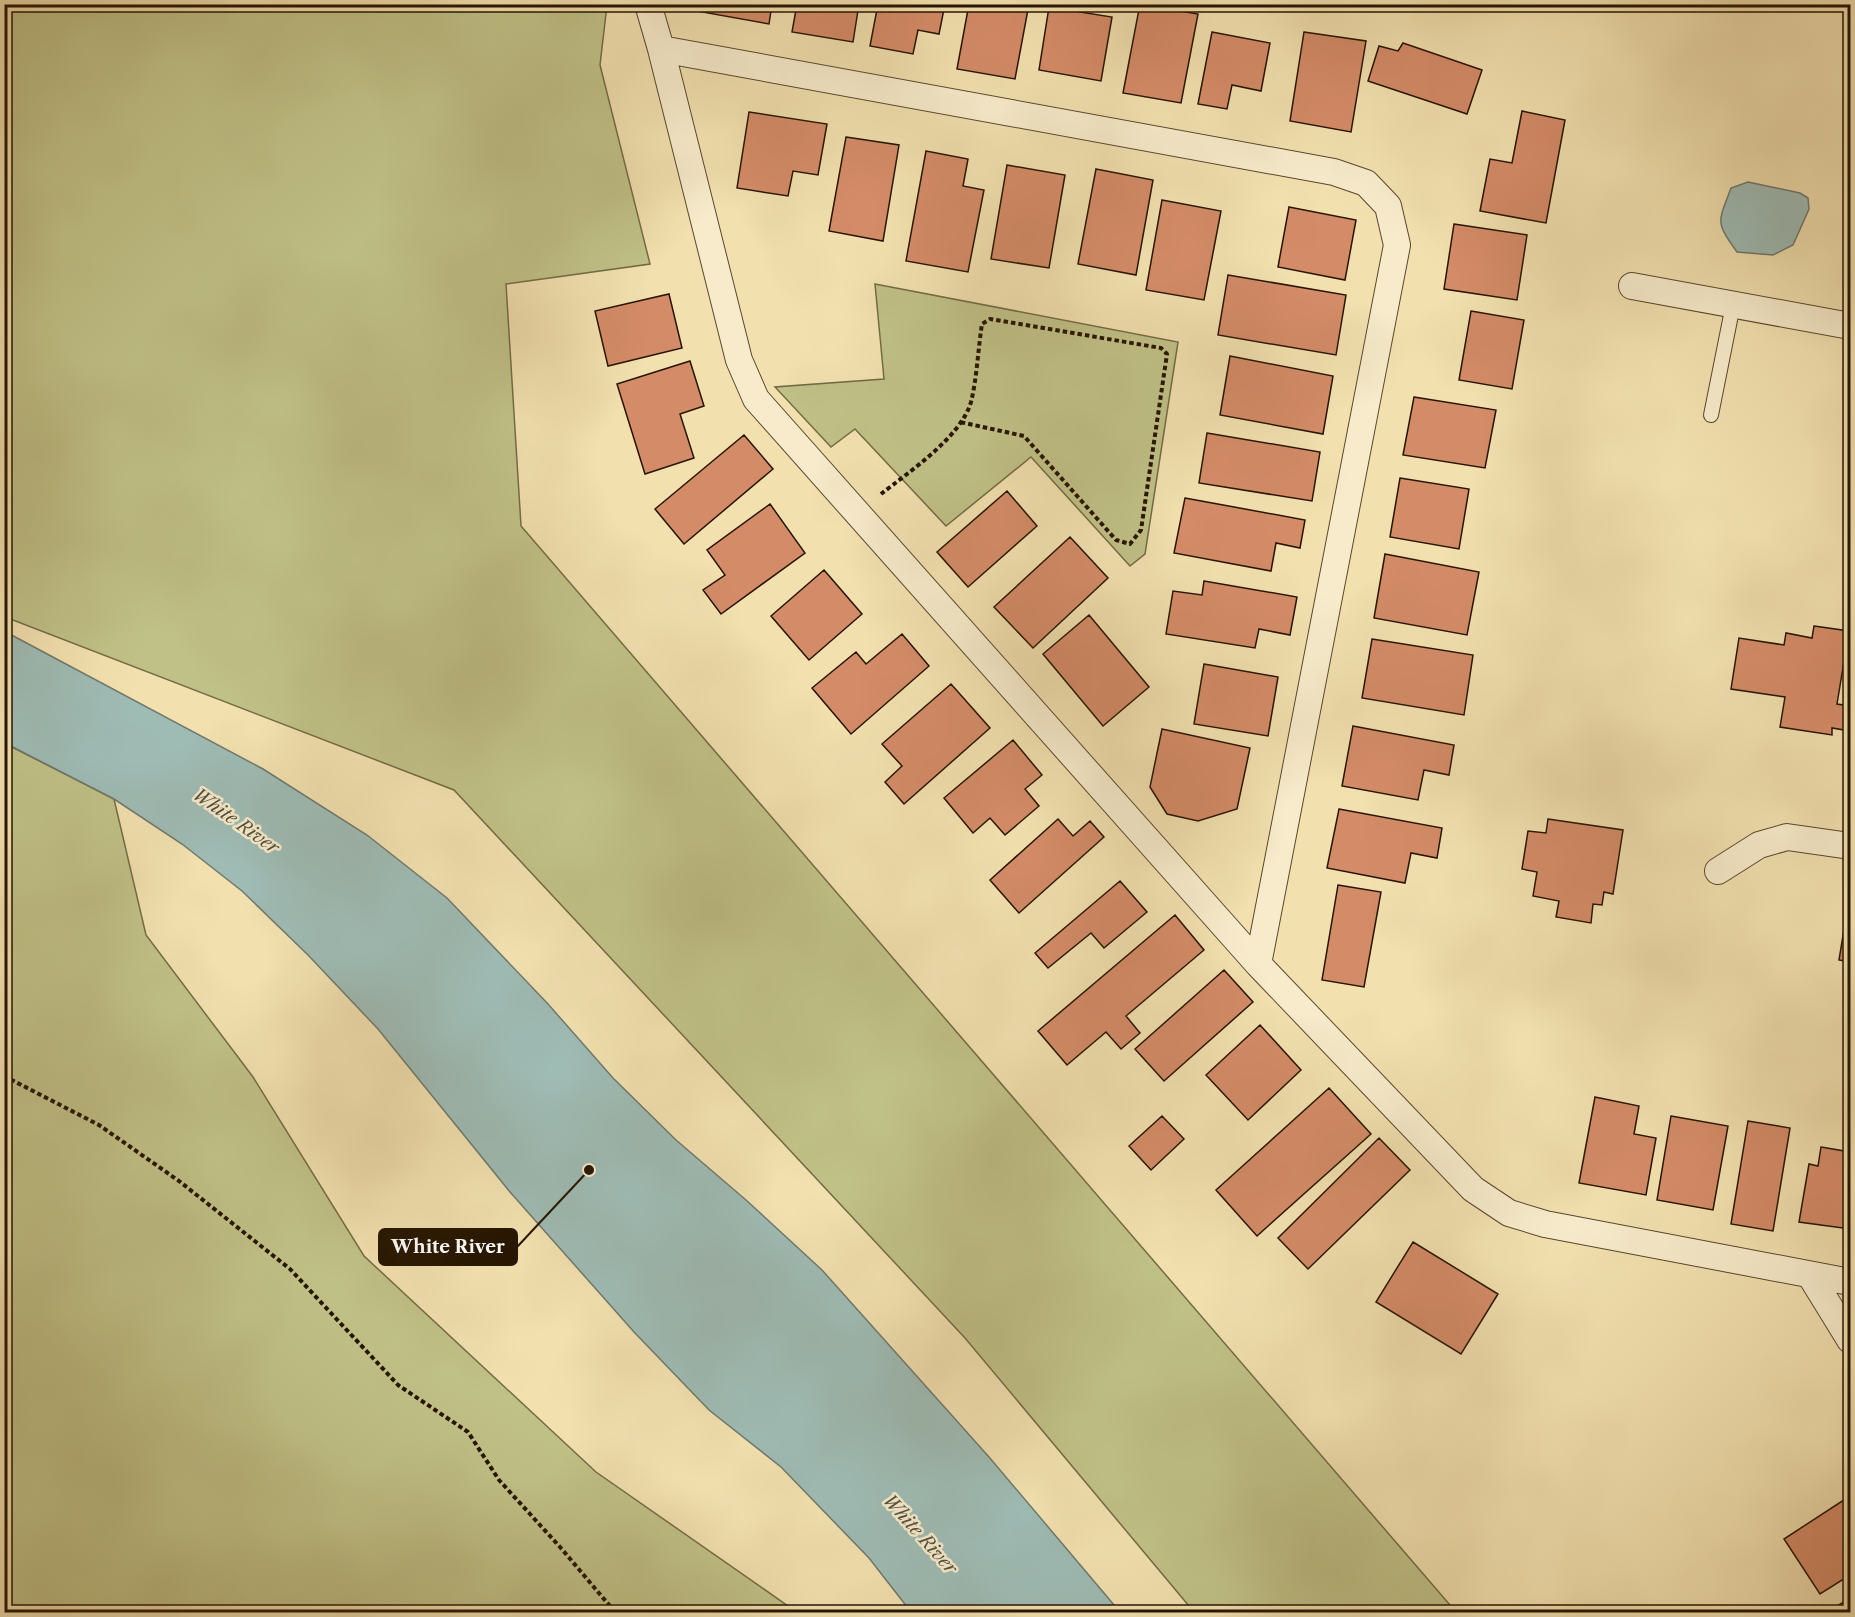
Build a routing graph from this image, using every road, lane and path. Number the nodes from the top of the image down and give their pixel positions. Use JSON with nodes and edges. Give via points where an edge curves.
{"nodes":[{"id":1,"x":648,"y":4,"type":"edge"},
{"id":2,"x":661,"y":49,"type":"junction"},
{"id":3,"x":1632,"y":286,"type":"dead end"},
{"id":4,"x":1734,"y":304,"type":"junction"},
{"id":5,"x":1851,"y":326,"type":"edge"},
{"id":6,"x":1711,"y":415,"type":"dead end"},
{"id":7,"x":960,"y":422,"type":"junction"},
{"id":8,"x":857,"y":514,"type":"junction"},
{"id":9,"x":1851,"y":846,"type":"edge"},
{"id":10,"x":1718,"y":871,"type":"dead end"},
{"id":11,"x":1258,"y":964,"type":"junction"},
{"id":12,"x":4,"y":1076,"type":"edge"},
{"id":13,"x":1810,"y":1275,"type":"junction"},
{"id":14,"x":1851,"y":1282,"type":"edge"},
{"id":15,"x":1851,"y":1340,"type":"edge"},
{"id":16,"x":615,"y":1612,"type":"edge"}],
"edges":[{"from":1,"to":2,"type":"street"},
{"from":2,"to":8,"type":"street","via":[[739,360],[756,399]]},
{"from":2,"to":11,"type":"street","via":[[1334,172],[1366,183],[1388,206],[1397,245]]},
{"from":3,"to":4,"type":"street"},
{"from":4,"to":5,"type":"street"},
{"from":4,"to":6,"type":"lane"},
{"from":7,"to":7,"type":"path","via":[[970,404],[982,324],[990,319],[1161,348],[1167,354],[1141,530],[1130,544],[1116,540],[1024,436]]},
{"from":7,"to":8,"type":"path","via":[[949,438]]},
{"from":8,"to":11,"type":"street"},
{"from":9,"to":10,"type":"street","via":[[1787,837],[1758,845]]},
{"from":11,"to":13,"type":"street","via":[[1473,1190],[1509,1213],[1545,1224]]},
{"from":12,"to":16,"type":"path","via":[[99,1125],[179,1181],[290,1269],[398,1385],[468,1432],[499,1480]]},
{"from":13,"to":14,"type":"street"},
{"from":13,"to":15,"type":"street"}]}
